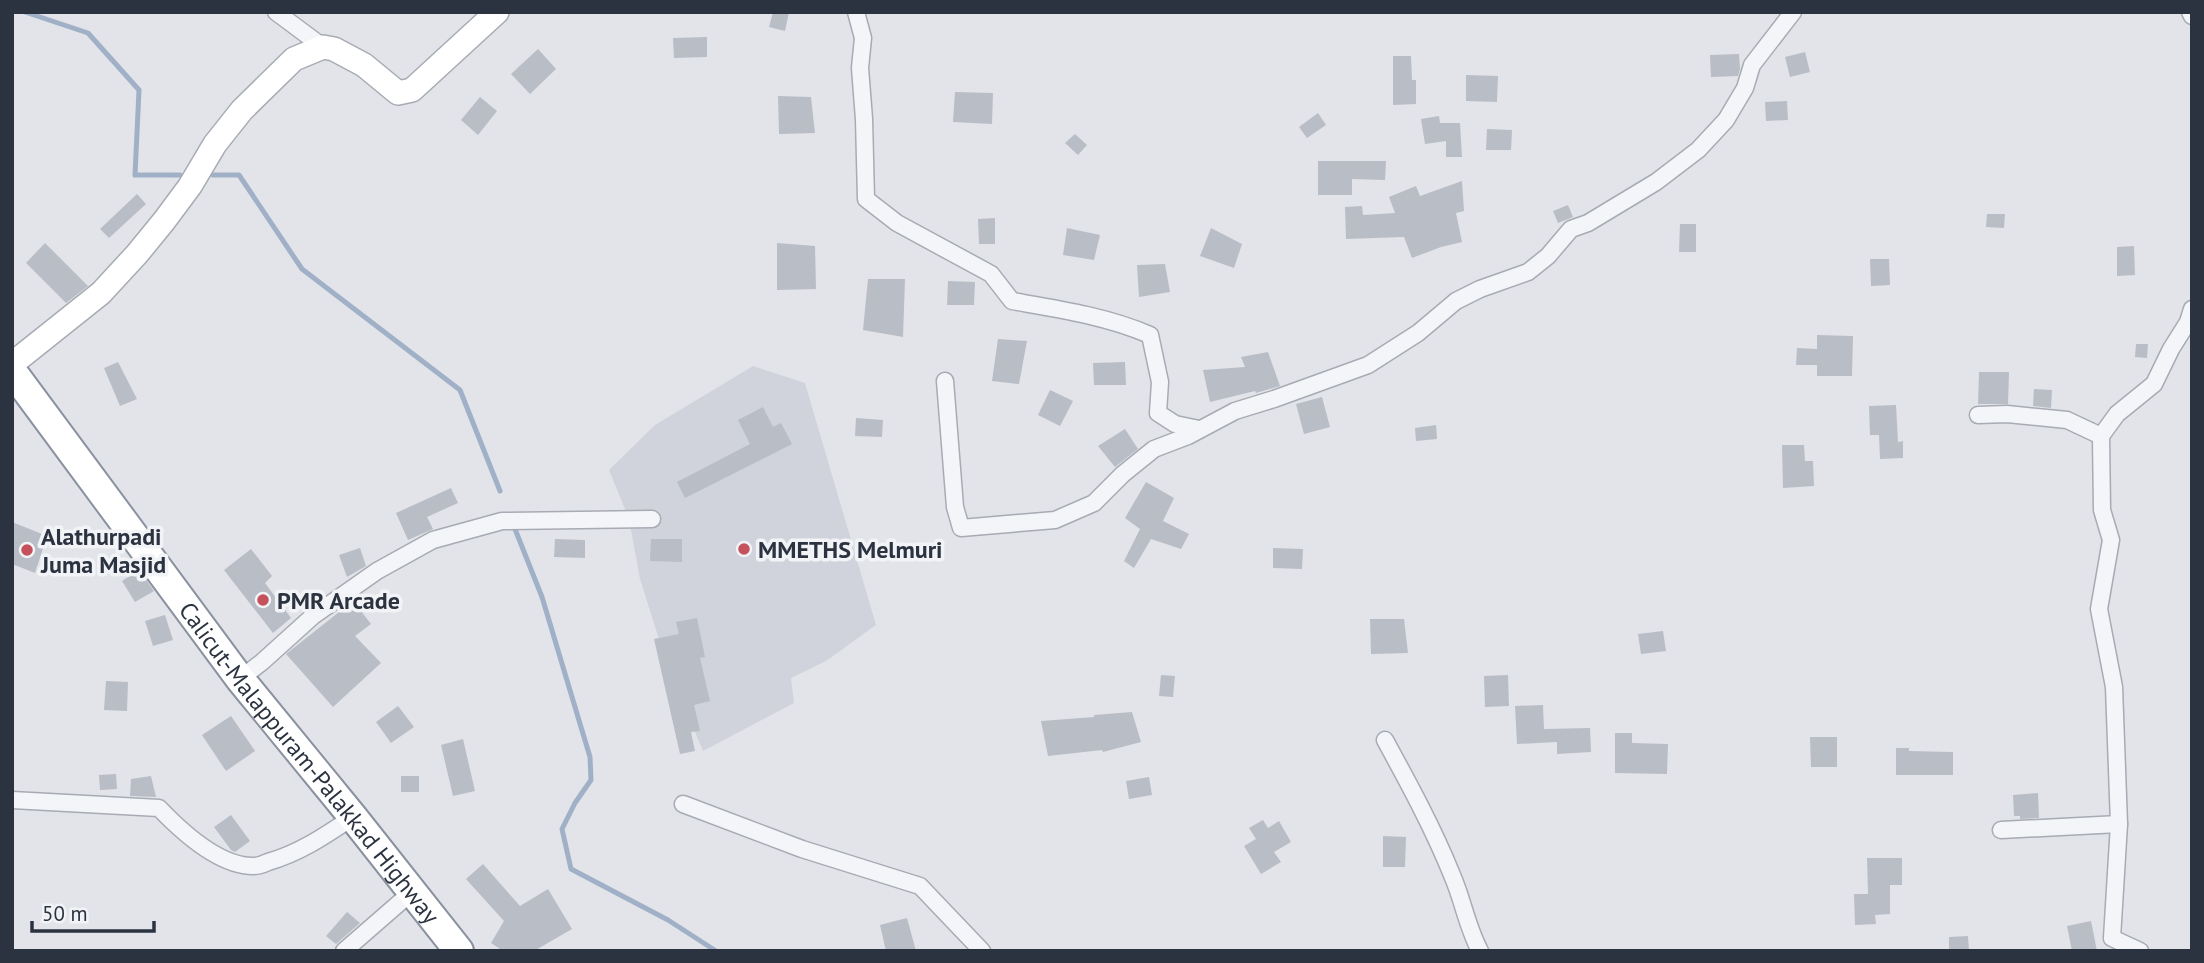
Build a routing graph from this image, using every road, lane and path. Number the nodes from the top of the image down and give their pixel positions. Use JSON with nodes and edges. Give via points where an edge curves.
{"nodes":[{"id":1,"x":276,"y":12,"type":"edge"},
{"id":2,"x":497,"y":12,"type":"edge"},
{"id":3,"x":856,"y":12,"type":"edge"},
{"id":4,"x":1793,"y":12,"type":"edge"},
{"id":5,"x":323,"y":47,"type":"junction"},
{"id":6,"x":2192,"y":309,"type":"edge"},
{"id":7,"x":12,"y":364,"type":"edge"},
{"id":8,"x":12,"y":371,"type":"edge"},
{"id":9,"x":945,"y":381,"type":"dead end"},
{"id":10,"x":1978,"y":415,"type":"dead end"},
{"id":11,"x":1199,"y":429,"type":"junction"},
{"id":12,"x":2101,"y":436,"type":"junction"},
{"id":13,"x":652,"y":519,"type":"dead end"},
{"id":14,"x":240,"y":679,"type":"junction"},
{"id":15,"x":1385,"y":740,"type":"dead end"},
{"id":16,"x":12,"y":800,"type":"edge"},
{"id":17,"x":683,"y":804,"type":"dead end"},
{"id":18,"x":353,"y":817,"type":"junction"},
{"id":19,"x":2119,"y":824,"type":"junction"},
{"id":20,"x":2001,"y":830,"type":"dead end"},
{"id":21,"x":413,"y":891,"type":"junction"},
{"id":22,"x":344,"y":951,"type":"edge"},
{"id":23,"x":459,"y":951,"type":"edge"},
{"id":24,"x":982,"y":951,"type":"edge"},
{"id":25,"x":1480,"y":951,"type":"edge"},
{"id":26,"x":2140,"y":951,"type":"edge"}],
"edges":[{"from":1,"to":5,"type":"street"},
{"from":2,"to":5,"type":"street","via":[[412,90],[398,93],[365,65]]},
{"from":3,"to":11,"type":"street","via":[[863,38],[860,68],[866,200],[897,223],[991,274],[1012,301],[1101,319],[1150,335],[1160,383],[1158,413],[1175,424]]},
{"from":4,"to":11,"type":"street","via":[[1752,65],[1726,121],[1657,182],[1572,229],[1528,272],[1456,301],[1418,333],[1368,365],[1235,411]]},
{"from":5,"to":7,"type":"street","via":[[294,59],[242,110],[164,221],[101,293]]},
{"from":6,"to":12,"type":"street","via":[[2154,384],[2118,414]]},
{"from":8,"to":14,"type":"highway","name":"Calicut-Malappuram-Palakkad Highway"},
{"from":9,"to":11,"type":"street","via":[[955,507],[961,528],[1055,520],[1094,503],[1154,449]]},
{"from":10,"to":12,"type":"street","via":[[2067,420]]},
{"from":12,"to":19,"type":"street","via":[[2102,510],[2111,540],[2099,609],[2114,687]]},
{"from":13,"to":14,"type":"street","via":[[502,521],[433,540],[377,571],[313,616]]},
{"from":14,"to":18,"type":"highway","name":"Calicut-Malappuram-Palakkad Highway"},
{"from":15,"to":25,"type":"street","via":[[1417,797]]},
{"from":16,"to":18,"type":"street","via":[[159,808],[222,860],[253,867],[312,845]]},
{"from":17,"to":24,"type":"street","via":[[802,849],[920,886]]},
{"from":18,"to":21,"type":"highway","name":"Calicut-Malappuram-Palakkad Highway"},
{"from":19,"to":20,"type":"street"},
{"from":19,"to":26,"type":"street","via":[[2112,939]]},
{"from":21,"to":22,"type":"street"},
{"from":21,"to":23,"type":"highway","name":"Calicut-Malappuram-Palakkad Highway"}]}
